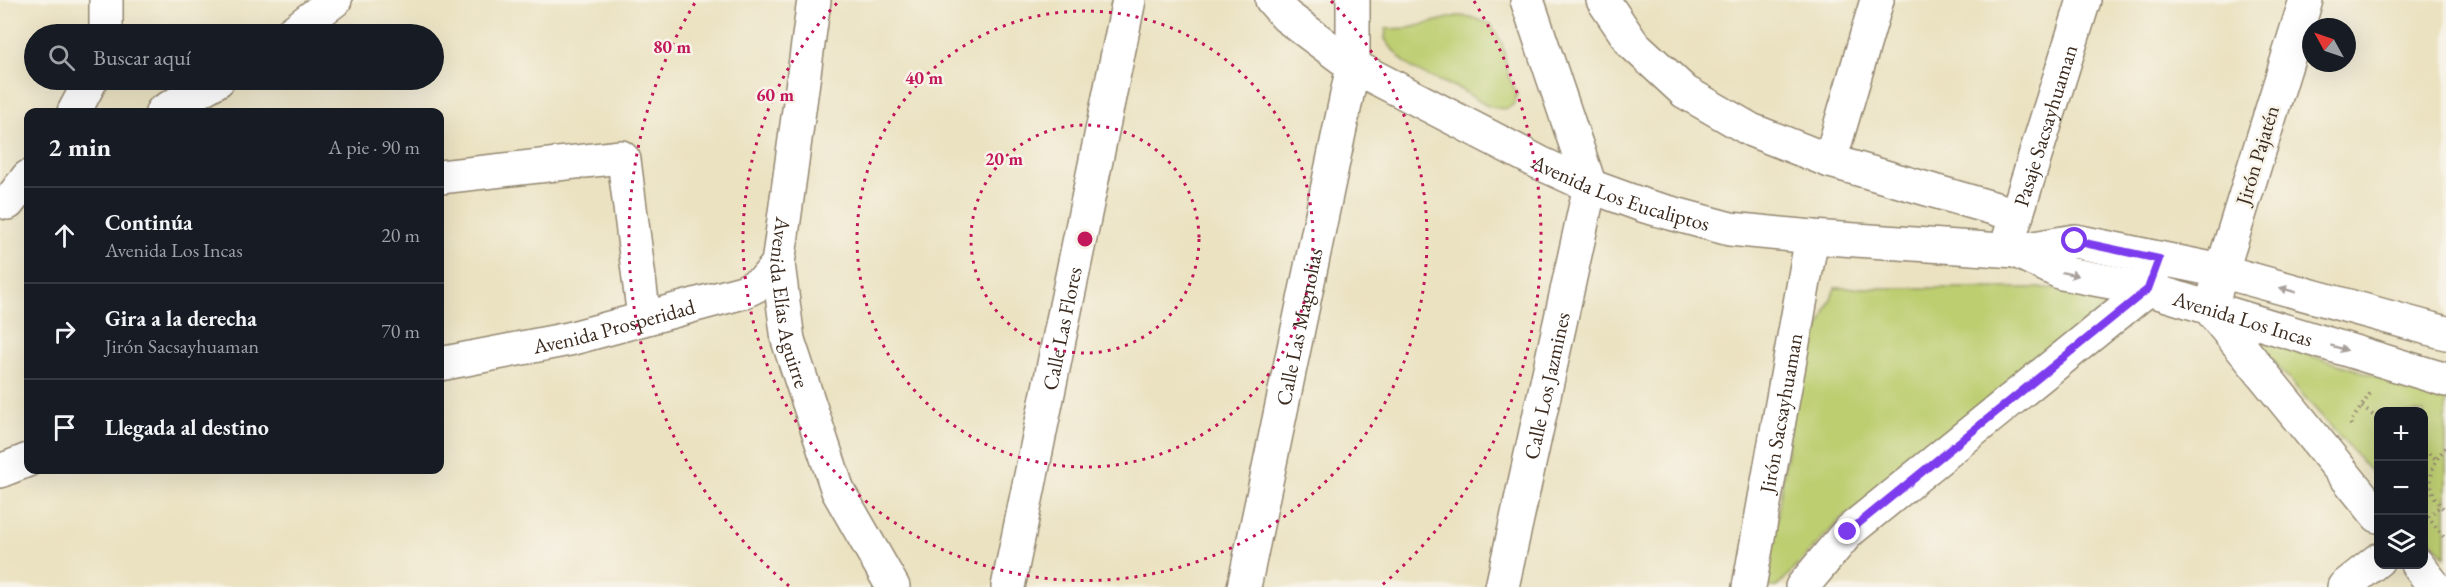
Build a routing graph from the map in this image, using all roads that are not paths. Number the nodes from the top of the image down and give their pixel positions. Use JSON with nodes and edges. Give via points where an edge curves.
{"nodes":[{"id":1,"x":106,"y":0,"type":"edge"},
{"id":2,"x":335,"y":0,"type":"edge"},
{"id":3,"x":814,"y":0,"type":"edge"},
{"id":4,"x":1129,"y":0,"type":"edge"},
{"id":5,"x":1272,"y":0,"type":"edge"},
{"id":6,"x":1353,"y":0,"type":"edge"},
{"id":7,"x":1527,"y":0,"type":"edge"},
{"id":8,"x":1603,"y":0,"type":"edge"},
{"id":9,"x":1876,"y":0,"type":"edge"},
{"id":10,"x":2084,"y":0,"type":"edge"},
{"id":11,"x":2306,"y":0,"type":"edge"},
{"id":12,"x":106,"y":24,"type":"edge"},
{"id":13,"x":303,"y":24,"type":"edge"},
{"id":14,"x":1353,"y":66,"type":"junction"},
{"id":15,"x":86,"y":90,"type":"edge"},
{"id":16,"x":200,"y":90,"type":"edge"},
{"id":17,"x":76,"y":108,"type":"edge"},
{"id":18,"x":169,"y":108,"type":"edge"},
{"id":19,"x":1830,"y":160,"type":"junction"},
{"id":20,"x":444,"y":177,"type":"edge"},
{"id":21,"x":24,"y":183,"type":"edge"},
{"id":22,"x":1590,"y":186,"type":"junction"},
{"id":23,"x":12,"y":200,"type":"edge"},
{"id":24,"x":2017,"y":215,"type":"junction"},
{"id":25,"x":1812,"y":237,"type":"junction"},
{"id":26,"x":2011,"y":251,"type":"junction"},
{"id":27,"x":2159,"y":259,"type":"junction"},
{"id":28,"x":777,"y":264,"type":"junction"},
{"id":29,"x":2221,"y":271,"type":"junction"},
{"id":30,"x":2148,"y":289,"type":"junction"},
{"id":31,"x":2210,"y":309,"type":"junction"},
{"id":32,"x":644,"y":318,"type":"junction"},
{"id":33,"x":2446,"y":333,"type":"edge"},
{"id":34,"x":444,"y":363,"type":"edge"},
{"id":35,"x":2446,"y":380,"type":"edge"},
{"id":36,"x":24,"y":462,"type":"edge"},
{"id":37,"x":0,"y":471,"type":"edge"},
{"id":38,"x":2378,"y":515,"type":"edge"},
{"id":39,"x":2374,"y":564,"type":"edge"},
{"id":40,"x":2421,"y":569,"type":"edge"},
{"id":41,"x":893,"y":587,"type":"edge"},
{"id":42,"x":1008,"y":587,"type":"edge"},
{"id":43,"x":1245,"y":587,"type":"edge"},
{"id":44,"x":1502,"y":587,"type":"edge"},
{"id":45,"x":1749,"y":587,"type":"edge"},
{"id":46,"x":1802,"y":587,"type":"edge"},
{"id":47,"x":2344,"y":587,"type":"edge"},
{"id":48,"x":2435,"y":587,"type":"edge"}],
"edges":[{"from":1,"to":12,"type":"street"},
{"from":2,"to":13,"type":"street"},
{"from":3,"to":28,"type":"street","name":"Avenida Elías Aguirre"},
{"from":4,"to":42,"type":"street","name":"Calle Las Flores"},
{"from":5,"to":14,"type":"street","name":"Avenida Los Eucaliptos"},
{"from":6,"to":14,"type":"street","name":"Calle Las Magnolias"},
{"from":7,"to":22,"type":"street"},
{"from":8,"to":19,"type":"street","via":[[1632,43],[1685,92],[1751,130]]},
{"from":9,"to":19,"type":"street"},
{"from":10,"to":24,"type":"street","name":"Pasaje Sacsayhuaman"},
{"from":11,"to":29,"type":"street","name":"Jirón Pajatén"},
{"from":14,"to":22,"type":"street","name":"Avenida Los Eucaliptos"},
{"from":14,"to":43,"type":"street","name":"Calle Las Magnolias"},
{"from":15,"to":17,"type":"street"},
{"from":16,"to":18,"type":"street"},
{"from":19,"to":24,"type":"street"},
{"from":20,"to":32,"type":"street","via":[[621,157]]},
{"from":21,"to":23,"type":"street"},
{"from":22,"to":25,"type":"street","name":"Avenida Los Eucaliptos","via":[[1730,229]]},
{"from":22,"to":44,"type":"street","name":"Calle Los Jazmines"},
{"from":24,"to":26,"type":"street","name":"Pasaje Sacsayhuaman"},
{"from":25,"to":26,"type":"street","name":"Avenida Los Eucaliptos"},
{"from":25,"to":45,"type":"street","name":"Jirón Sacsayhuaman"},
{"from":26,"to":27,"type":"street","name":"Avenida Los Incas","via":[[2075,241]]},
{"from":26,"to":30,"type":"street","name":"Avenida Los Incas","one_way":true,"via":[[2062,273]]},
{"from":27,"to":29,"type":"street","name":"Avenida Los Incas"},
{"from":27,"to":30,"type":"street"},
{"from":28,"to":32,"type":"street","name":"Avenida Prosperidad","via":[[763,282],[743,292]]},
{"from":28,"to":41,"type":"street","name":"Avenida Elías Aguirre","via":[[788,340],[838,491]]},
{"from":29,"to":31,"type":"street","name":"Jirón Pajatén"},
{"from":33,"to":29,"type":"street","name":"Avenida Los Incas","one_way":true},
{"from":30,"to":31,"type":"street","name":"Avenida Los Incas"},
{"from":30,"to":46,"type":"street","via":[[1848,532]]},
{"from":31,"to":35,"type":"street","name":"Avenida Los Incas","one_way":true},
{"from":31,"to":38,"type":"street"},
{"from":32,"to":34,"type":"street","name":"Avenida Prosperidad","via":[[569,339]]},
{"from":36,"to":37,"type":"street"},
{"from":39,"to":47,"type":"street"},
{"from":40,"to":48,"type":"street"}]}
